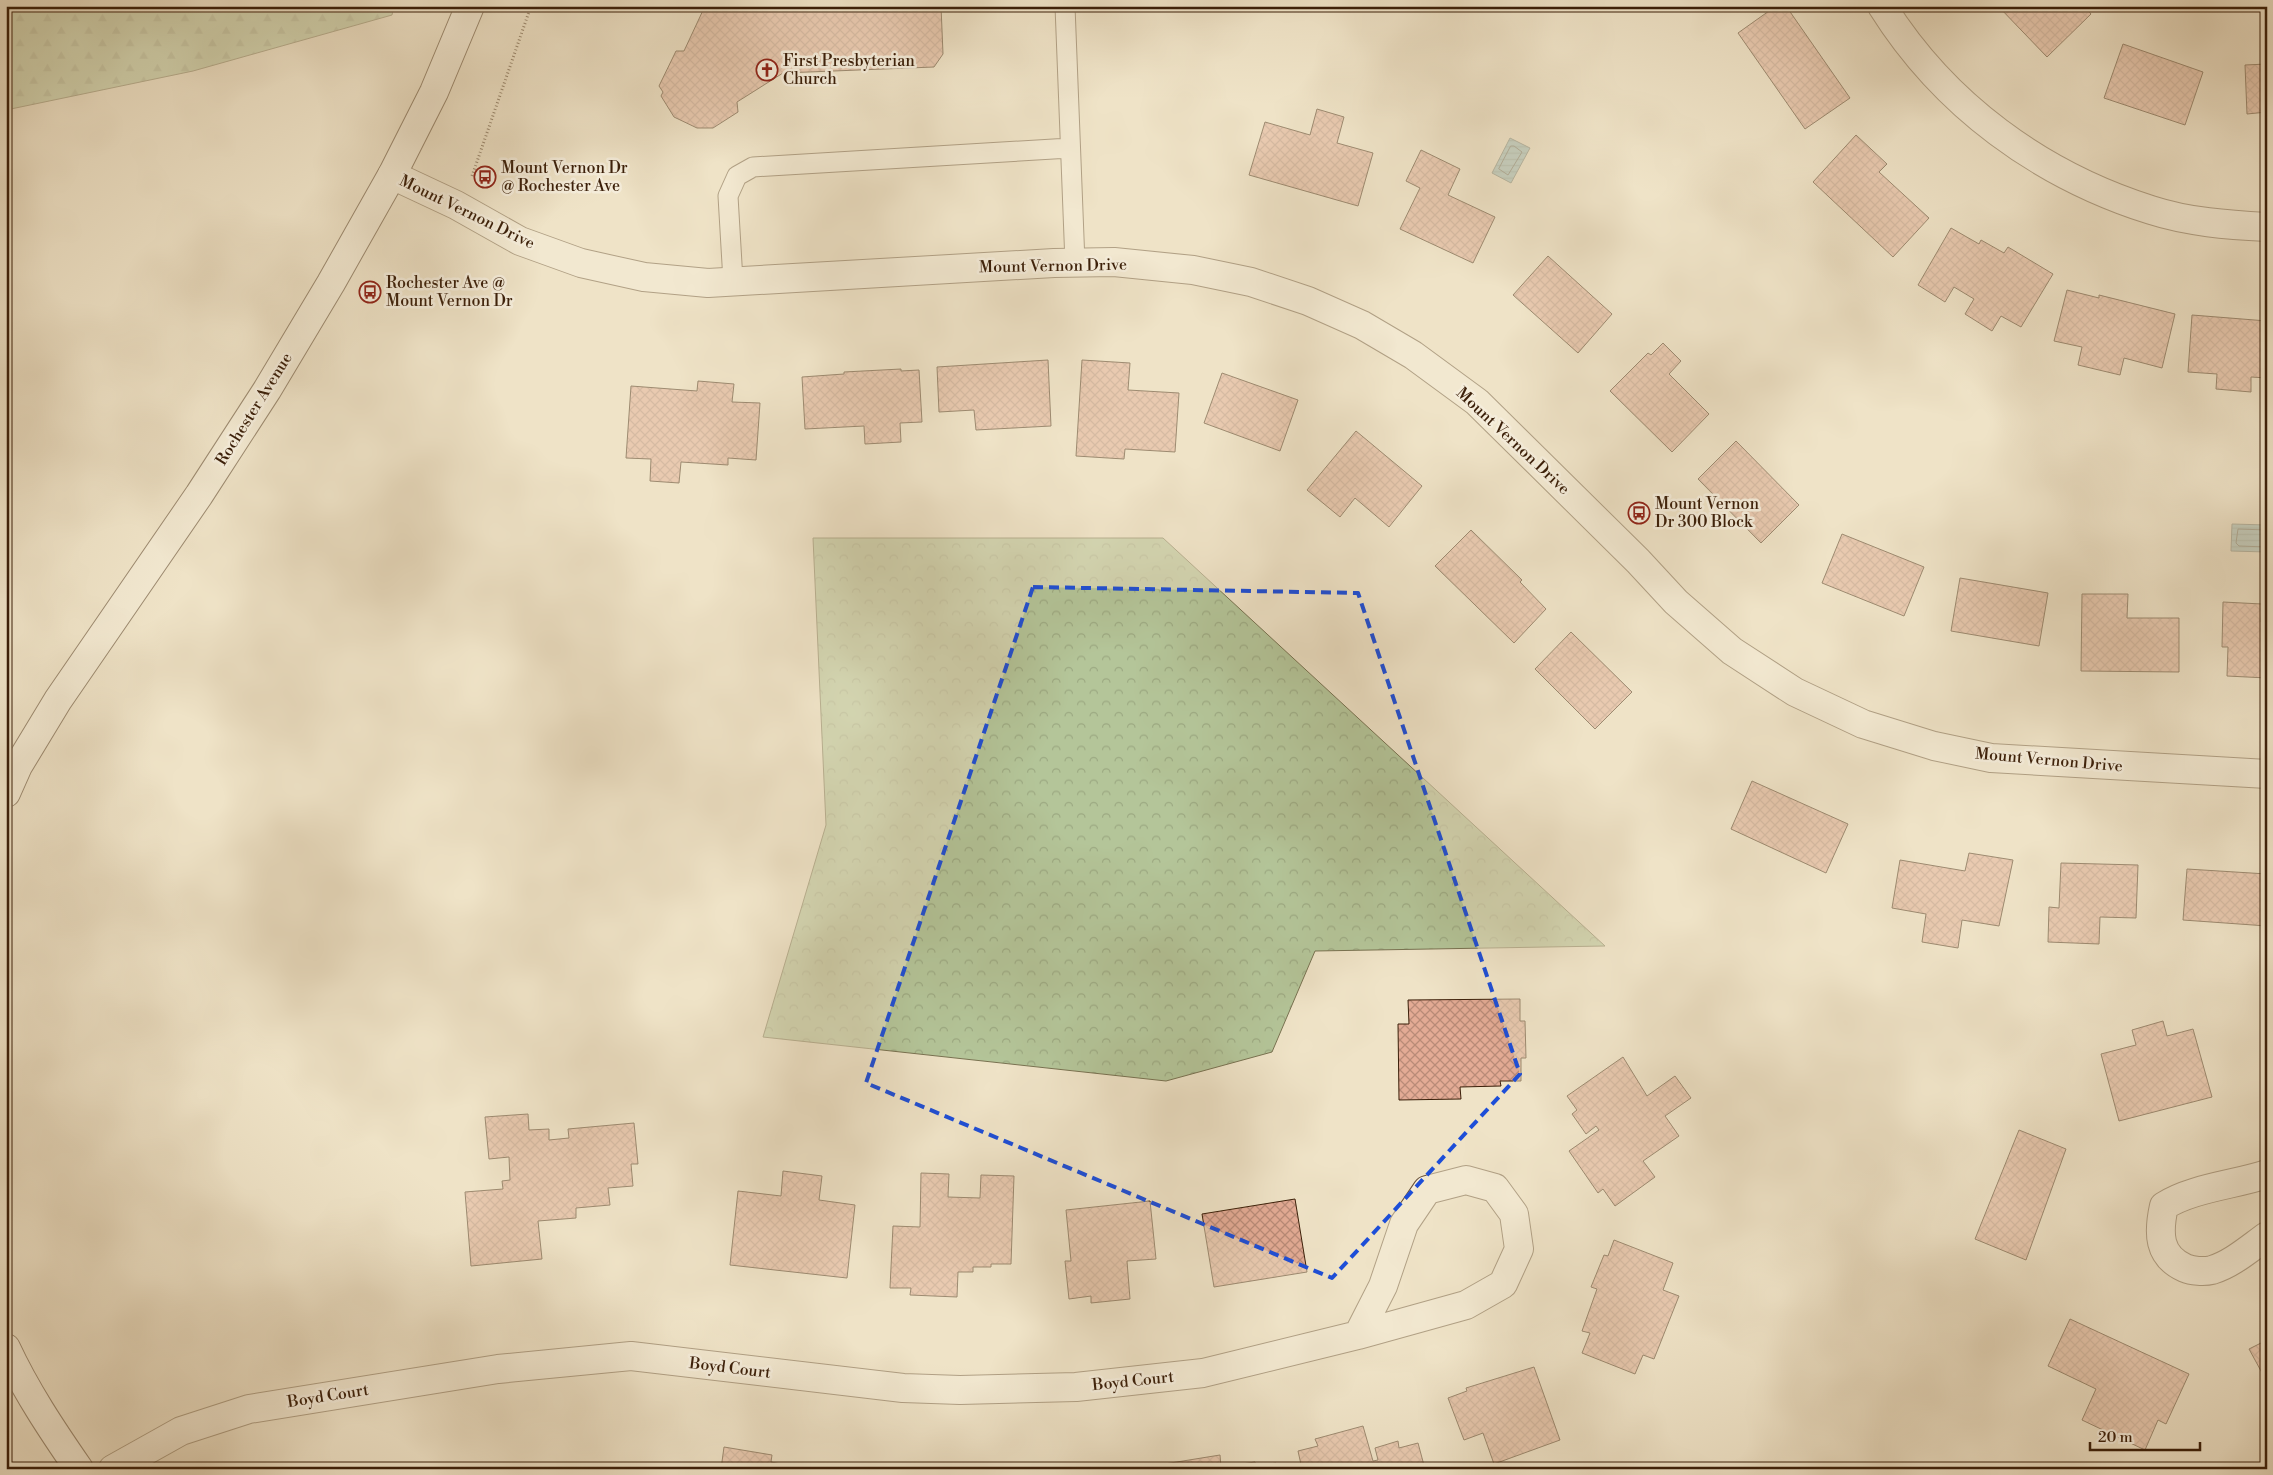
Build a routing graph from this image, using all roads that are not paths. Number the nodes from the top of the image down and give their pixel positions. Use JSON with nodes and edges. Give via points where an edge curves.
{"nodes":[{"id":1,"x":470,"y":6,"type":"edge"},
{"id":2,"x":1065,"y":6,"type":"edge"},
{"id":3,"x":1882,"y":6,"type":"edge"},
{"id":4,"x":1070,"y":148,"type":"junction"},
{"id":5,"x":392,"y":175,"type":"junction"},
{"id":6,"x":2267,"y":228,"type":"edge"},
{"id":7,"x":1074,"y":263,"type":"junction"},
{"id":8,"x":733,"y":282,"type":"junction"},
{"id":9,"x":12,"y":763,"type":"edge"},
{"id":10,"x":2267,"y":774,"type":"edge"},
{"id":11,"x":6,"y":793,"type":"edge"},
{"id":12,"x":2267,"y":1174,"type":"edge"},
{"id":13,"x":2267,"y":1236,"type":"edge"},
{"id":14,"x":1358,"y":1335,"type":"junction"},
{"id":15,"x":6,"y":1348,"type":"edge"},
{"id":16,"x":79,"y":1469,"type":"edge"},
{"id":17,"x":113,"y":1469,"type":"edge"}],
"edges":[{"from":1,"to":5,"type":"street","name":"Rochester Avenue","via":[[434,92]]},
{"from":2,"to":4,"type":"lane"},
{"from":3,"to":6,"type":"street","via":[[1900,34],[1942,85],[1979,118],[2032,157],[2090,188],[2152,211],[2217,224]]},
{"from":4,"to":7,"type":"lane"},
{"from":4,"to":8,"type":"lane","via":[[753,167],[736,176],[728,196]]},
{"from":5,"to":8,"type":"street","name":"Mount Vernon Drive","via":[[456,204],[520,241],[581,263],[644,277]]},
{"from":5,"to":9,"type":"street","name":"Rochester Avenue","via":[[267,390],[199,495]]},
{"from":7,"to":8,"type":"street","name":"Mount Vernon Drive"},
{"from":7,"to":10,"type":"street","name":"Mount Vernon Drive","via":[[1114,262],[1193,270],[1251,282],[1308,301],[1388,340],[1477,402],[1676,602],[1732,652],[1795,692],[1862,724],[1934,746],[1991,758]]},
{"from":9,"to":11,"type":"street","name":"Rochester Avenue"},
{"from":12,"to":13,"type":"street","via":[[2177,1198],[2164,1206],[2160,1224],[2162,1245],[2173,1262],[2191,1270],[2211,1271],[2235,1259]]},
{"from":14,"to":14,"type":"street","name":"Boyd Court","via":[[1466,1306],[1503,1284],[1519,1249],[1514,1214],[1495,1188],[1466,1180],[1427,1190],[1404,1224],[1383,1286]]},
{"from":14,"to":17,"type":"street","name":"Boyd Court","via":[[1203,1373],[1076,1387],[903,1388],[632,1356],[498,1369],[249,1409],[181,1431]]},
{"from":15,"to":16,"type":"street","via":[[49,1427]]}]}
